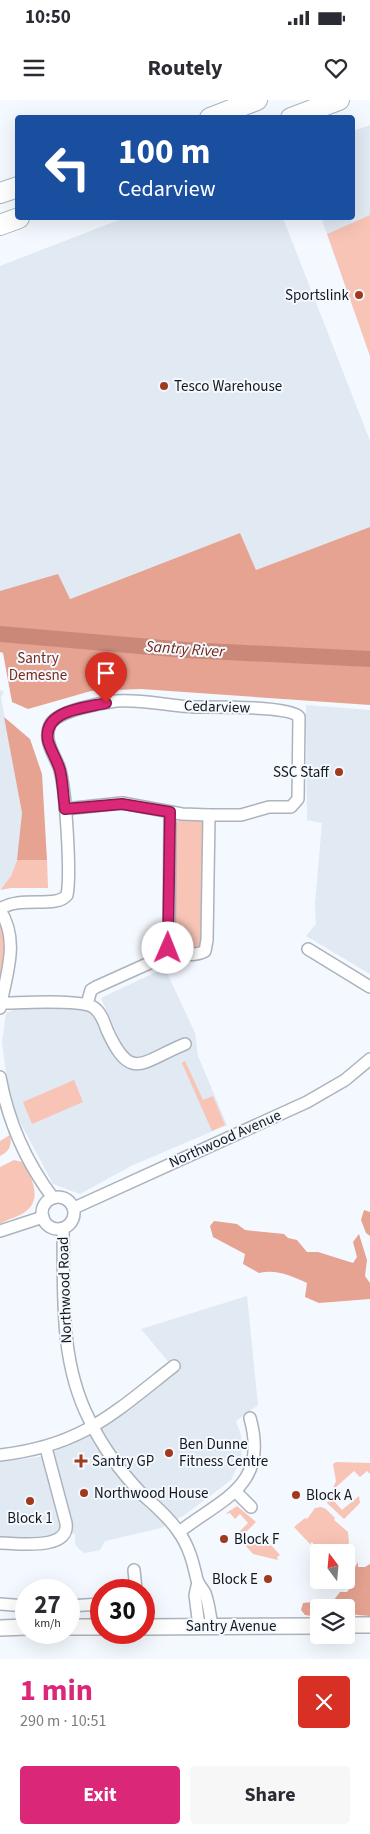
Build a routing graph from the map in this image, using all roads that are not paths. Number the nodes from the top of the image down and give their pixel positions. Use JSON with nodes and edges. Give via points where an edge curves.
{"nodes":[{"id":1,"x":257,"y":100,"type":"edge"},
{"id":2,"x":339,"y":100,"type":"edge"},
{"id":3,"x":218,"y":115,"type":"edge"},
{"id":4,"x":299,"y":115,"type":"edge"},
{"id":5,"x":15,"y":187,"type":"edge"},
{"id":6,"x":0,"y":193,"type":"edge"},
{"id":7,"x":15,"y":219,"type":"edge"},
{"id":8,"x":0,"y":225,"type":"edge"},
{"id":9,"x":65,"y":809,"type":"junction"},
{"id":10,"x":170,"y":812,"type":"junction"},
{"id":11,"x":209,"y":815,"type":"junction"},
{"id":12,"x":0,"y":910,"type":"edge"},
{"id":13,"x":308,"y":949,"type":"dead end"},
{"id":14,"x":169,"y":954,"type":"junction"},
{"id":15,"x":370,"y":987,"type":"edge"},
{"id":16,"x":87,"y":1004,"type":"junction"},
{"id":17,"x":0,"y":1006,"type":"edge"},
{"id":18,"x":185,"y":1044,"type":"dead end"},
{"id":19,"x":370,"y":1059,"type":"edge"},
{"id":20,"x":0,"y":1077,"type":"edge"},
{"id":21,"x":53,"y":1198,"type":"junction"},
{"id":22,"x":74,"y":1208,"type":"junction"},
{"id":23,"x":42,"y":1216,"type":"junction"},
{"id":24,"x":63,"y":1228,"type":"junction"},
{"id":25,"x":0,"y":1231,"type":"edge"},
{"id":26,"x":174,"y":1366,"type":"dead end"},
{"id":27,"x":250,"y":1418,"type":"dead end"},
{"id":28,"x":93,"y":1427,"type":"junction"},
{"id":29,"x":46,"y":1448,"type":"junction"},
{"id":30,"x":0,"y":1455,"type":"edge"},
{"id":31,"x":236,"y":1492,"type":"junction"},
{"id":32,"x":251,"y":1507,"type":"dead end"},
{"id":33,"x":180,"y":1532,"type":"junction"},
{"id":34,"x":0,"y":1542,"type":"edge"},
{"id":35,"x":134,"y":1570,"type":"dead end"},
{"id":36,"x":135,"y":1579,"type":"edge"},
{"id":37,"x":0,"y":1604,"type":"edge"},
{"id":38,"x":15,"y":1605,"type":"edge"},
{"id":39,"x":355,"y":1625,"type":"edge"},
{"id":40,"x":370,"y":1625,"type":"edge"},
{"id":41,"x":206,"y":1626,"type":"junction"},
{"id":42,"x":310,"y":1626,"type":"edge"},
{"id":43,"x":155,"y":1627,"type":"edge"},
{"id":44,"x":0,"y":1628,"type":"edge"},
{"id":45,"x":15,"y":1628,"type":"edge"}],
"edges":[{"from":1,"to":3,"type":"highway"},
{"from":2,"to":4,"type":"highway"},
{"from":5,"to":6,"type":"highway"},
{"from":7,"to":8,"type":"highway"},
{"from":9,"to":10,"type":"street","name":"Cedarview","via":[[122,804]]},
{"from":9,"to":11,"type":"street","name":"Cedarview","via":[[61,775],[48,738],[53,720],[65,713],[129,701],[296,714],[300,726],[297,802],[291,807],[269,807],[248,814]]},
{"from":9,"to":12,"type":"street","name":"Cedarview","via":[[67,895],[58,901],[12,902]]},
{"from":10,"to":11,"type":"street","name":"Cedarview"},
{"from":10,"to":14,"type":"street"},
{"from":11,"to":14,"type":"street","via":[[206,948],[197,954]]},
{"from":12,"to":17,"type":"street","via":[[12,944]]},
{"from":13,"to":15,"type":"street"},
{"from":14,"to":16,"type":"street","via":[[91,990]]},
{"from":16,"to":17,"type":"street"},
{"from":16,"to":18,"type":"street","via":[[100,1014],[118,1053],[130,1063],[142,1063]]},
{"from":19,"to":22,"type":"street","name":"Northwood Avenue","via":[[345,1080],[307,1102]]},
{"from":20,"to":21,"type":"street","via":[[12,1126]]},
{"from":21,"to":22,"type":"street","via":[[68,1200]]},
{"from":21,"to":23,"type":"street","via":[[44,1206]]},
{"from":22,"to":24,"type":"street","via":[[72,1221]]},
{"from":23,"to":24,"type":"street","via":[[50,1227]]},
{"from":23,"to":25,"type":"street"},
{"from":24,"to":28,"type":"street","name":"Northwood Road","via":[[63,1312],[67,1346],[80,1399]]},
{"from":26,"to":28,"type":"street"},
{"from":27,"to":31,"type":"street","via":[[254,1456]]},
{"from":28,"to":29,"type":"street"},
{"from":28,"to":33,"type":"street","name":"Northwood Road","via":[[126,1476]]},
{"from":29,"to":30,"type":"street"},
{"from":29,"to":34,"type":"street","via":[[66,1523],[65,1534],[62,1539],[47,1543]]},
{"from":31,"to":32,"type":"street"},
{"from":31,"to":33,"type":"street"},
{"from":33,"to":41,"type":"street","name":"Northwood Road","via":[[193,1559],[198,1582],[195,1595]]},
{"from":35,"to":36,"type":"street"},
{"from":37,"to":38,"type":"street"},
{"from":39,"to":40,"type":"main road"},
{"from":41,"to":42,"type":"main road","name":"Santry Avenue"},
{"from":41,"to":43,"type":"main road","name":"Santry Avenue"},
{"from":44,"to":45,"type":"main road"}]}
